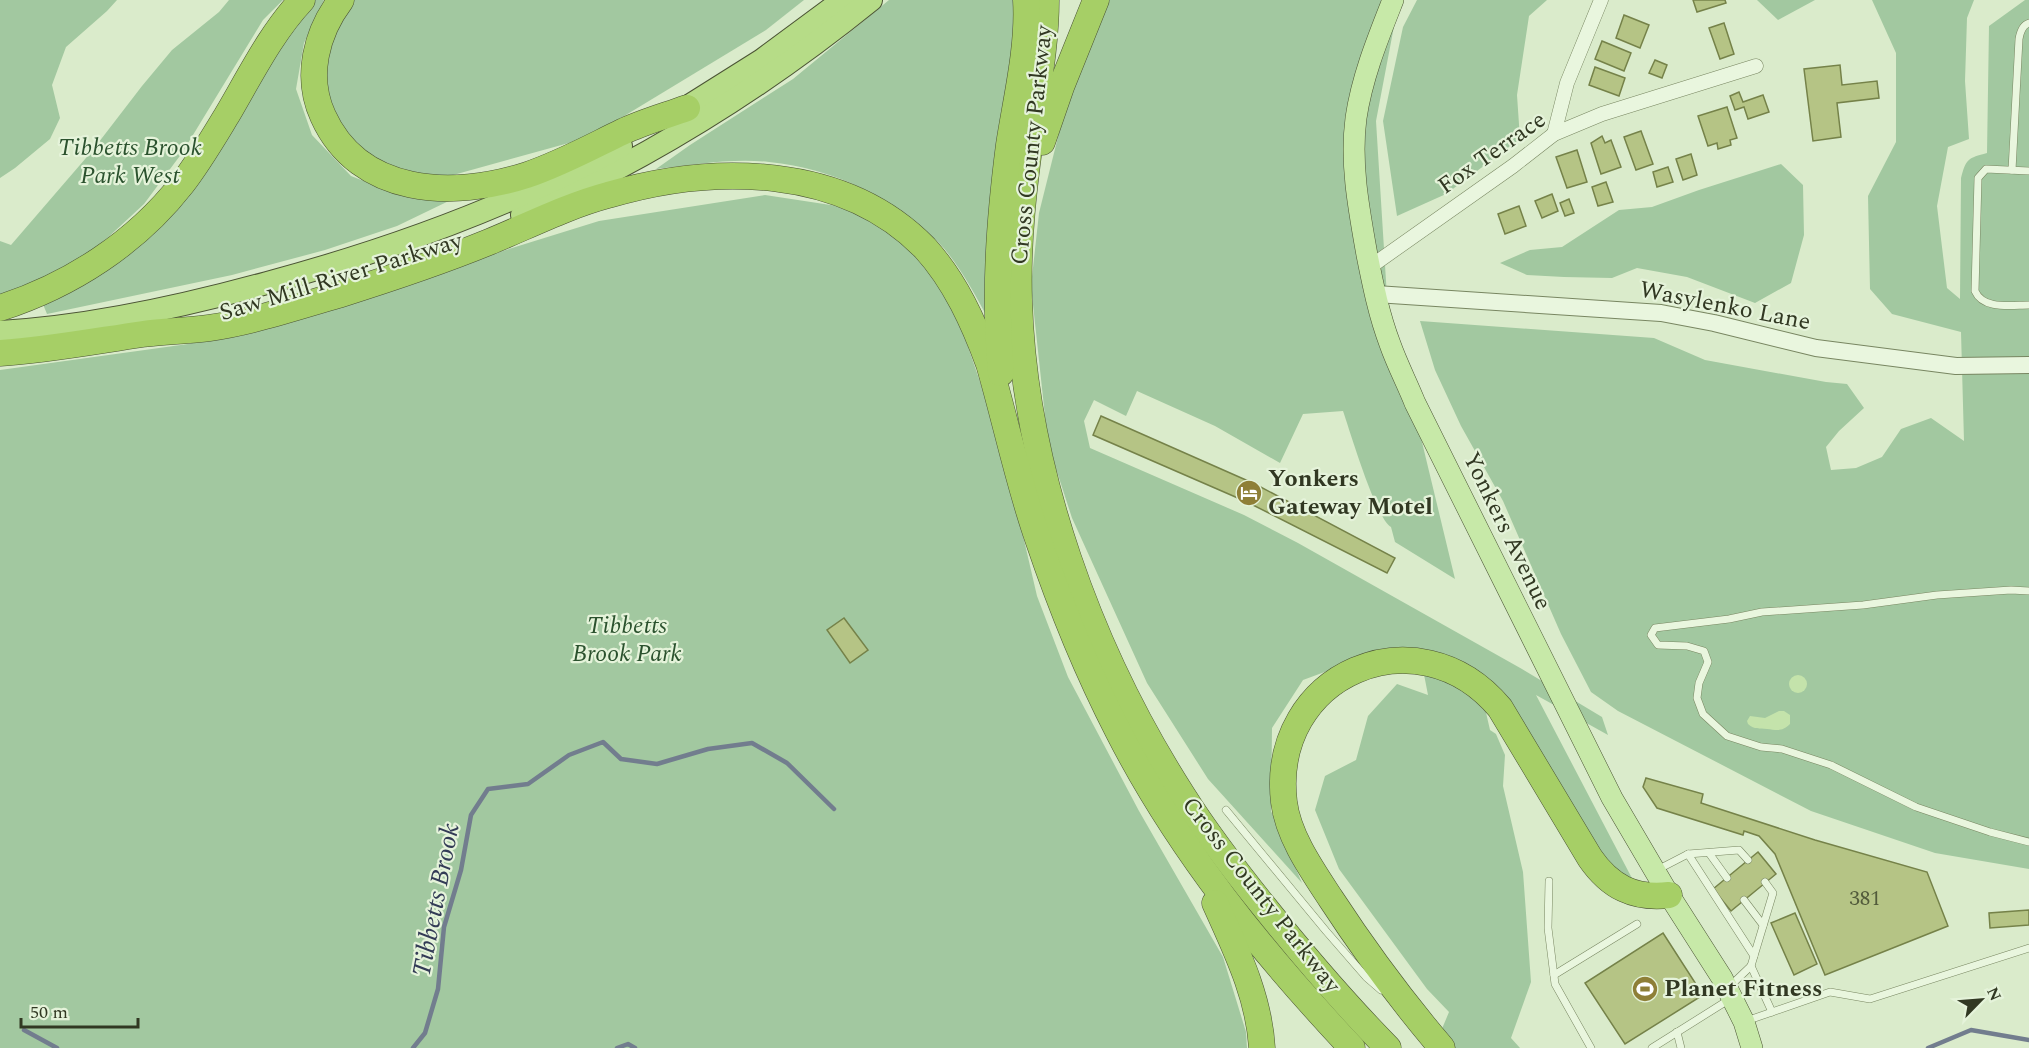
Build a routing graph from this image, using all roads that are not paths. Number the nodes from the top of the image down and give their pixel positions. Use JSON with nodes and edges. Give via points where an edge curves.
{"nodes":[{"id":1,"x":302,"y":0,"type":"edge"},
{"id":2,"x":341,"y":0,"type":"edge"},
{"id":3,"x":843,"y":0,"type":"edge"},
{"id":4,"x":871,"y":0,"type":"edge"},
{"id":5,"x":1026,"y":0,"type":"edge"},
{"id":6,"x":1046,"y":0,"type":"edge"},
{"id":7,"x":1096,"y":0,"type":"edge"},
{"id":8,"x":1393,"y":0,"type":"edge"},
{"id":9,"x":1601,"y":0,"type":"edge"},
{"id":10,"x":2029,"y":23,"type":"edge"},
{"id":11,"x":1756,"y":66,"type":"dead end"},
{"id":12,"x":687,"y":108,"type":"junction"},
{"id":13,"x":1554,"y":134,"type":"junction"},
{"id":14,"x":2012,"y":170,"type":"junction"},
{"id":15,"x":2029,"y":171,"type":"edge"},
{"id":16,"x":1022,"y":196,"type":"junction"},
{"id":17,"x":1370,"y":267,"type":"junction"},
{"id":18,"x":1376,"y":294,"type":"junction"},
{"id":19,"x":2029,"y":305,"type":"edge"},
{"id":20,"x":0,"y":308,"type":"edge"},
{"id":21,"x":0,"y":332,"type":"edge"},
{"id":22,"x":144,"y":334,"type":"junction"},
{"id":23,"x":0,"y":353,"type":"edge"},
{"id":24,"x":2029,"y":365,"type":"edge"},
{"id":25,"x":1013,"y":454,"type":"junction"},
{"id":26,"x":2029,"y":591,"type":"edge"},
{"id":27,"x":1226,"y":810,"type":"dead end"},
{"id":28,"x":2029,"y":842,"type":"edge"},
{"id":29,"x":1192,"y":853,"type":"junction"},
{"id":30,"x":1709,"y":853,"type":"junction"},
{"id":31,"x":1688,"y":854,"type":"junction"},
{"id":32,"x":1748,"y":860,"type":"dead end"},
{"id":33,"x":1655,"y":871,"type":"junction"},
{"id":34,"x":1727,"y":878,"type":"dead end"},
{"id":35,"x":1549,"y":881,"type":"dead end"},
{"id":36,"x":1765,"y":882,"type":"dead end"},
{"id":37,"x":1669,"y":895,"type":"junction"},
{"id":38,"x":1744,"y":900,"type":"dead end"},
{"id":39,"x":1637,"y":924,"type":"dead end"},
{"id":40,"x":1763,"y":925,"type":"junction"},
{"id":41,"x":2029,"y":948,"type":"edge"},
{"id":42,"x":1754,"y":956,"type":"junction"},
{"id":43,"x":1751,"y":966,"type":"junction"},
{"id":44,"x":1554,"y":975,"type":"junction"},
{"id":45,"x":1730,"y":993,"type":"junction"},
{"id":46,"x":1772,"y":1012,"type":"junction"},
{"id":47,"x":1744,"y":1022,"type":"junction"},
{"id":48,"x":1677,"y":1032,"type":"junction"},
{"id":49,"x":1437,"y":1042,"type":"edge"},
{"id":50,"x":1262,"y":1048,"type":"edge"},
{"id":51,"x":1352,"y":1048,"type":"edge"},
{"id":52,"x":1388,"y":1048,"type":"edge"},
{"id":53,"x":1591,"y":1048,"type":"edge"},
{"id":54,"x":1652,"y":1048,"type":"edge"},
{"id":55,"x":1681,"y":1048,"type":"edge"},
{"id":56,"x":1752,"y":1048,"type":"edge"}],
"edges":[{"from":1,"to":20,"type":"highway","via":[[276,32],[194,168],[158,211],[130,238],[83,270],[38,294]]},
{"from":2,"to":12,"type":"highway","via":[[316,51],[314,81],[320,109],[333,135],[355,159],[376,173],[401,182],[450,188],[516,178]]},
{"from":3,"to":12,"type":"highway","name":"Saw Mill River Parkway","via":[[762,60]]},
{"from":4,"to":22,"type":"highway","name":"Saw Mill River Parkway","via":[[794,59],[722,107],[648,152],[533,210],[365,275]]},
{"from":5,"to":25,"type":"highway","via":[[996,293],[1001,376]]},
{"from":6,"to":16,"type":"highway","name":"Cross County Parkway"},
{"from":7,"to":16,"type":"highway"},
{"from":8,"to":17,"type":"main road","name":"Yonkers Avenue","via":[[1364,81],[1356,117],[1354,172]]},
{"from":9,"to":13,"type":"street","via":[[1567,83]]},
{"from":10,"to":14,"type":"lane","via":[[2021,30],[2019,39]]},
{"from":11,"to":13,"type":"street","name":"Fox Terrace","via":[[1602,114]]},
{"from":12,"to":21,"type":"highway","name":"Saw Mill River Parkway","via":[[530,191],[365,255],[152,311]]},
{"from":13,"to":17,"type":"street","name":"Fox Terrace"},
{"from":14,"to":15,"type":"lane"},
{"from":14,"to":19,"type":"lane","via":[[1986,170],[1978,178],[1975,291],[1982,302]]},
{"from":16,"to":52,"type":"highway","name":"Cross County Parkway","via":[[1019,302],[1027,392],[1058,527],[1098,634],[1151,742],[1205,830],[1300,950]]},
{"from":17,"to":18,"type":"main road","name":"Yonkers Avenue"},
{"from":18,"to":24,"type":"street","name":"Wasylenko Lane","via":[[1661,313],[1816,348],[1956,366]]},
{"from":18,"to":33,"type":"main road","name":"Yonkers Avenue","via":[[1390,345],[1415,403],[1599,773]]},
{"from":22,"to":23,"type":"highway","name":"Saw Mill River Parkway"},
{"from":22,"to":25,"type":"highway","via":[[210,328],[321,300],[418,268],[624,190],[714,177],[796,180],[836,191],[874,209],[909,234],[939,265],[981,341]]},
{"from":25,"to":29,"type":"highway","name":"Cross County Parkway","via":[[1037,537],[1082,655],[1134,761]]},
{"from":26,"to":28,"type":"lane","via":[[1937,595],[1762,612],[1655,628],[1651,635],[1659,645],[1704,651],[1708,662],[1697,698],[1703,714],[1727,736],[1831,765],[1916,807]]},
{"from":27,"to":49,"type":"lane","via":[[1366,977]]},
{"from":29,"to":50,"type":"highway","via":[[1249,982]]},
{"from":29,"to":51,"type":"highway","name":"Cross County Parkway","via":[[1261,945]]},
{"from":30,"to":31,"type":"lane"},
{"from":30,"to":32,"type":"lane","via":[[1739,850]]},
{"from":30,"to":34,"type":"lane"},
{"from":31,"to":33,"type":"lane"},
{"from":31,"to":42,"type":"lane"},
{"from":33,"to":37,"type":"main road","name":"Yonkers Avenue"},
{"from":35,"to":44,"type":"lane","via":[[1548,928]]},
{"from":36,"to":40,"type":"lane","via":[[1773,893]]},
{"from":37,"to":45,"type":"main road","name":"Yonkers Avenue"},
{"from":37,"to":49,"type":"highway","via":[[1638,894],[1604,877],[1500,708],[1463,675],[1437,664],[1399,660],[1359,668],[1337,680],[1307,707],[1291,736],[1283,785],[1289,822],[1307,860],[1343,917]]},
{"from":38,"to":40,"type":"lane"},
{"from":39,"to":44,"type":"lane"},
{"from":40,"to":42,"type":"lane"},
{"from":41,"to":46,"type":"lane","via":[[1870,999],[1830,992]]},
{"from":42,"to":43,"type":"lane"},
{"from":43,"to":45,"type":"lane"},
{"from":43,"to":46,"type":"lane"},
{"from":44,"to":53,"type":"lane","via":[[1555,984]]},
{"from":45,"to":47,"type":"main road","name":"Yonkers Avenue"},
{"from":45,"to":48,"type":"lane"},
{"from":46,"to":47,"type":"lane"},
{"from":47,"to":56,"type":"main road","name":"Yonkers Avenue"},
{"from":48,"to":54,"type":"lane"},
{"from":48,"to":55,"type":"lane"}]}
